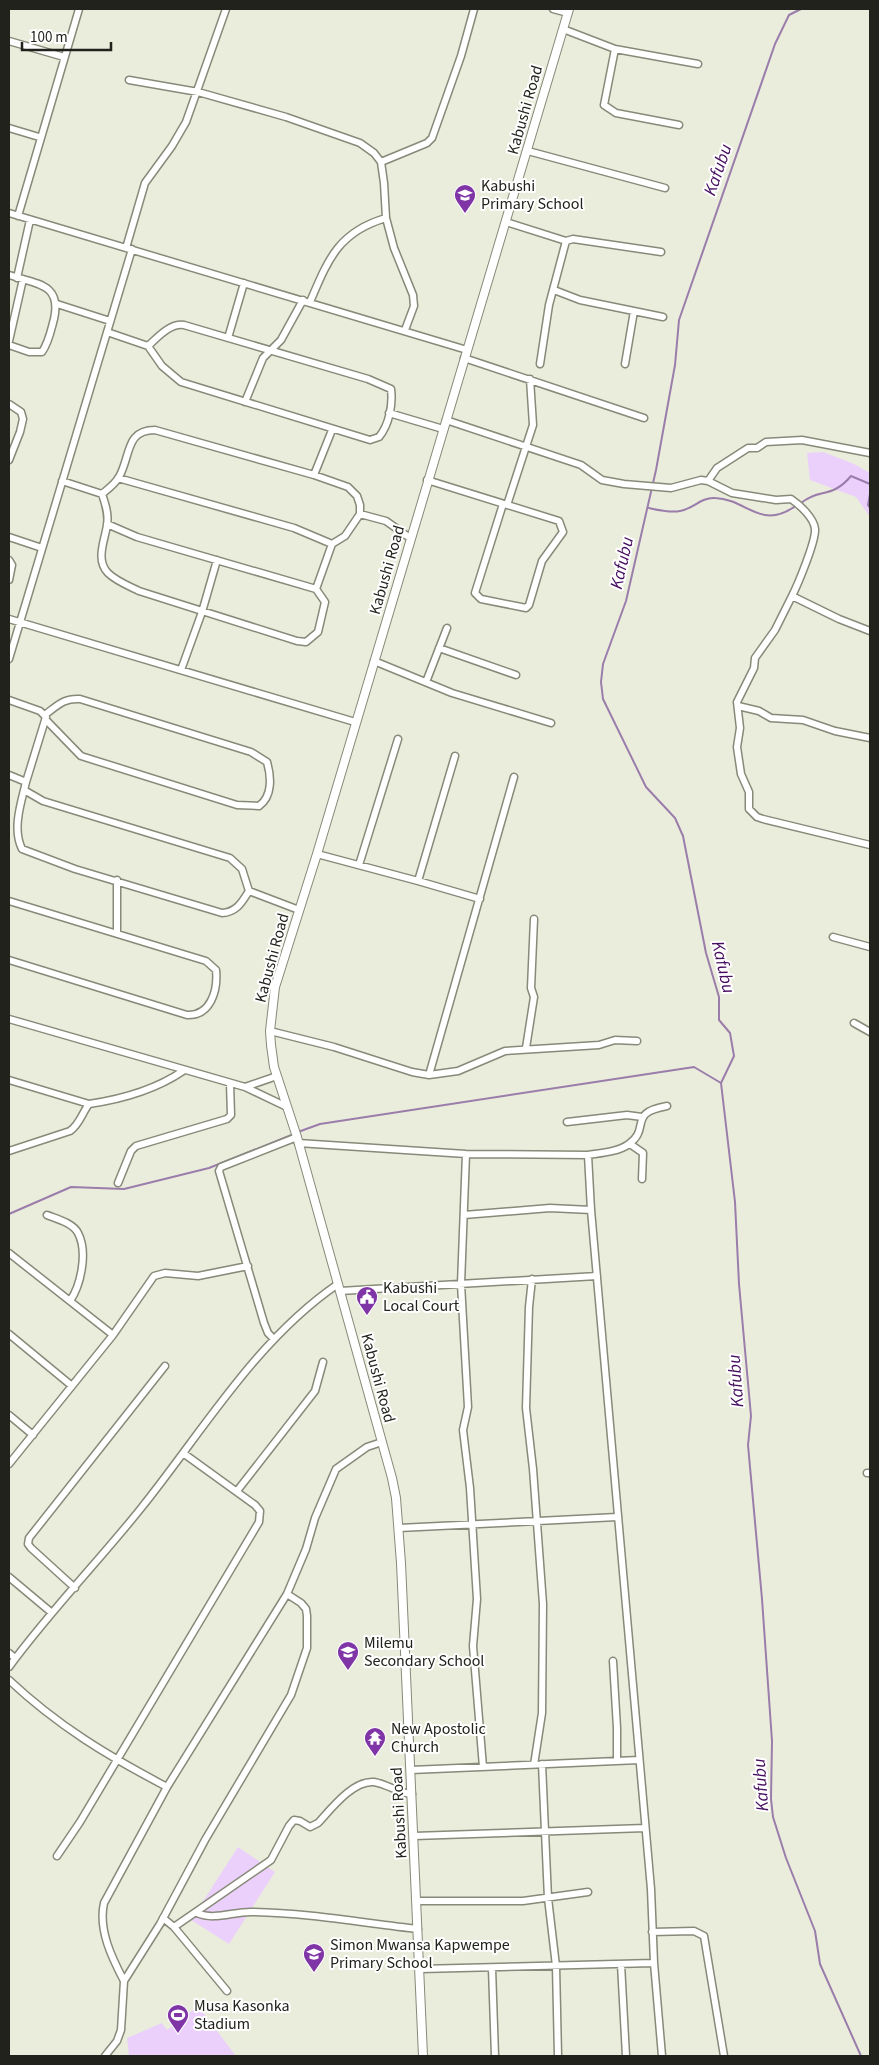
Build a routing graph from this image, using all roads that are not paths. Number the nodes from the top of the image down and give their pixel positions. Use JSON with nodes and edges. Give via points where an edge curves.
{"nodes":[{"id":1,"x":79,"y":9,"type":"edge"},
{"id":2,"x":226,"y":9,"type":"edge"},
{"id":3,"x":474,"y":9,"type":"edge"},
{"id":4,"x":553,"y":9,"type":"edge"},
{"id":5,"x":569,"y":11,"type":"edge"},
{"id":6,"x":564,"y":29,"type":"junction"},
{"id":7,"x":9,"y":41,"type":"edge"},
{"id":8,"x":615,"y":49,"type":"junction"},
{"id":9,"x":64,"y":57,"type":"junction"},
{"id":10,"x":698,"y":64,"type":"dead end"},
{"id":11,"x":128,"y":80,"type":"dead end"},
{"id":12,"x":198,"y":92,"type":"junction"},
{"id":13,"x":679,"y":125,"type":"dead end"},
{"id":14,"x":9,"y":128,"type":"edge"},
{"id":15,"x":39,"y":138,"type":"junction"},
{"id":16,"x":528,"y":151,"type":"junction"},
{"id":17,"x":381,"y":162,"type":"junction"},
{"id":18,"x":665,"y":188,"type":"dead end"},
{"id":19,"x":9,"y":214,"type":"edge"},
{"id":20,"x":18,"y":216,"type":"junction"},
{"id":21,"x":386,"y":218,"type":"junction"},
{"id":22,"x":30,"y":220,"type":"junction"},
{"id":23,"x":506,"y":222,"type":"junction"},
{"id":24,"x":566,"y":241,"type":"junction"},
{"id":25,"x":129,"y":248,"type":"junction"},
{"id":26,"x":661,"y":252,"type":"dead end"},
{"id":27,"x":9,"y":274,"type":"edge"},
{"id":28,"x":20,"y":278,"type":"junction"},
{"id":29,"x":244,"y":283,"type":"junction"},
{"id":30,"x":554,"y":290,"type":"junction"},
{"id":31,"x":307,"y":301,"type":"junction"},
{"id":32,"x":57,"y":304,"type":"junction"},
{"id":33,"x":634,"y":311,"type":"junction"},
{"id":34,"x":663,"y":317,"type":"dead end"},
{"id":35,"x":110,"y":321,"type":"junction"},
{"id":36,"x":405,"y":330,"type":"junction"},
{"id":37,"x":107,"y":332,"type":"junction"},
{"id":38,"x":228,"y":338,"type":"junction"},
{"id":39,"x":9,"y":346,"type":"edge"},
{"id":40,"x":148,"y":346,"type":"junction"},
{"id":41,"x":271,"y":350,"type":"junction"},
{"id":42,"x":465,"y":354,"type":"junction"},
{"id":43,"x":540,"y":364,"type":"dead end"},
{"id":44,"x":625,"y":364,"type":"dead end"},
{"id":45,"x":530,"y":379,"type":"junction"},
{"id":46,"x":245,"y":402,"type":"junction"},
{"id":47,"x":9,"y":404,"type":"edge"},
{"id":48,"x":390,"y":413,"type":"junction"},
{"id":49,"x":644,"y":418,"type":"dead end"},
{"id":50,"x":446,"y":420,"type":"junction"},
{"id":51,"x":443,"y":429,"type":"junction"},
{"id":52,"x":332,"y":430,"type":"junction"},
{"id":53,"x":528,"y":447,"type":"junction"},
{"id":54,"x":870,"y":453,"type":"edge"},
{"id":55,"x":9,"y":460,"type":"edge"},
{"id":56,"x":314,"y":475,"type":"junction"},
{"id":57,"x":118,"y":478,"type":"junction"},
{"id":58,"x":427,"y":480,"type":"junction"},
{"id":59,"x":62,"y":481,"type":"junction"},
{"id":60,"x":708,"y":481,"type":"junction"},
{"id":61,"x":102,"y":494,"type":"junction"},
{"id":62,"x":505,"y":505,"type":"junction"},
{"id":63,"x":360,"y":514,"type":"junction"},
{"id":64,"x":107,"y":524,"type":"junction"},
{"id":65,"x":9,"y":537,"type":"edge"},
{"id":66,"x":410,"y":538,"type":"junction"},
{"id":67,"x":332,"y":544,"type":"junction"},
{"id":68,"x":42,"y":548,"type":"junction"},
{"id":69,"x":9,"y":560,"type":"edge"},
{"id":70,"x":217,"y":560,"type":"junction"},
{"id":71,"x":9,"y":580,"type":"edge"},
{"id":72,"x":316,"y":589,"type":"junction"},
{"id":73,"x":792,"y":596,"type":"junction"},
{"id":74,"x":202,"y":612,"type":"junction"},
{"id":75,"x":9,"y":619,"type":"edge"},
{"id":76,"x":20,"y":622,"type":"junction"},
{"id":77,"x":447,"y":628,"type":"dead end"},
{"id":78,"x":870,"y":631,"type":"edge"},
{"id":79,"x":439,"y":648,"type":"junction"},
{"id":80,"x":9,"y":655,"type":"edge"},
{"id":81,"x":374,"y":661,"type":"junction"},
{"id":82,"x":181,"y":670,"type":"junction"},
{"id":83,"x":516,"y":675,"type":"dead end"},
{"id":84,"x":426,"y":682,"type":"junction"},
{"id":85,"x":9,"y":700,"type":"edge"},
{"id":86,"x":738,"y":706,"type":"junction"},
{"id":87,"x":46,"y":717,"type":"junction"},
{"id":88,"x":355,"y":722,"type":"junction"},
{"id":89,"x":551,"y":723,"type":"dead end"},
{"id":90,"x":870,"y":738,"type":"edge"},
{"id":91,"x":398,"y":739,"type":"dead end"},
{"id":92,"x":455,"y":756,"type":"dead end"},
{"id":93,"x":9,"y":775,"type":"edge"},
{"id":94,"x":514,"y":777,"type":"dead end"},
{"id":95,"x":26,"y":782,"type":"junction"},
{"id":96,"x":24,"y":790,"type":"junction"},
{"id":97,"x":870,"y":845,"type":"edge"},
{"id":98,"x":316,"y":854,"type":"junction"},
{"id":99,"x":359,"y":865,"type":"junction"},
{"id":100,"x":117,"y":880,"type":"junction"},
{"id":101,"x":418,"y":882,"type":"junction"},
{"id":102,"x":249,"y":891,"type":"junction"},
{"id":103,"x":480,"y":899,"type":"junction"},
{"id":104,"x":9,"y":901,"type":"edge"},
{"id":105,"x":299,"y":910,"type":"junction"},
{"id":106,"x":534,"y":919,"type":"dead end"},
{"id":107,"x":117,"y":933,"type":"junction"},
{"id":108,"x":833,"y":937,"type":"dead end"},
{"id":109,"x":870,"y":947,"type":"edge"},
{"id":110,"x":9,"y":960,"type":"edge"},
{"id":111,"x":9,"y":1019,"type":"edge"},
{"id":112,"x":854,"y":1023,"type":"dead end"},
{"id":113,"x":270,"y":1031,"type":"junction"},
{"id":114,"x":870,"y":1032,"type":"edge"},
{"id":115,"x":637,"y":1041,"type":"dead end"},
{"id":116,"x":526,"y":1048,"type":"junction"},
{"id":117,"x":183,"y":1071,"type":"junction"},
{"id":118,"x":429,"y":1075,"type":"junction"},
{"id":119,"x":277,"y":1076,"type":"junction"},
{"id":120,"x":9,"y":1080,"type":"edge"},
{"id":121,"x":230,"y":1083,"type":"junction"},
{"id":122,"x":245,"y":1087,"type":"junction"},
{"id":123,"x":89,"y":1104,"type":"junction"},
{"id":124,"x":667,"y":1106,"type":"dead end"},
{"id":125,"x":287,"y":1107,"type":"junction"},
{"id":126,"x":642,"y":1117,"type":"junction"},
{"id":127,"x":567,"y":1122,"type":"dead end"},
{"id":128,"x":297,"y":1139,"type":"junction"},
{"id":129,"x":630,"y":1144,"type":"junction"},
{"id":130,"x":9,"y":1151,"type":"edge"},
{"id":131,"x":466,"y":1154,"type":"junction"},
{"id":132,"x":588,"y":1155,"type":"junction"},
{"id":133,"x":642,"y":1179,"type":"dead end"},
{"id":134,"x":118,"y":1183,"type":"dead end"},
{"id":135,"x":591,"y":1210,"type":"junction"},
{"id":136,"x":48,"y":1215,"type":"dead end"},
{"id":137,"x":464,"y":1215,"type":"junction"},
{"id":138,"x":9,"y":1253,"type":"edge"},
{"id":139,"x":248,"y":1266,"type":"junction"},
{"id":140,"x":597,"y":1276,"type":"junction"},
{"id":141,"x":532,"y":1279,"type":"junction"},
{"id":142,"x":461,"y":1284,"type":"junction"},
{"id":143,"x":339,"y":1287,"type":"junction"},
{"id":144,"x":70,"y":1301,"type":"junction"},
{"id":145,"x":9,"y":1334,"type":"edge"},
{"id":146,"x":113,"y":1335,"type":"junction"},
{"id":147,"x":274,"y":1340,"type":"junction"},
{"id":148,"x":323,"y":1362,"type":"dead end"},
{"id":149,"x":165,"y":1366,"type":"dead end"},
{"id":150,"x":72,"y":1386,"type":"junction"},
{"id":151,"x":9,"y":1415,"type":"edge"},
{"id":152,"x":33,"y":1435,"type":"junction"},
{"id":153,"x":382,"y":1442,"type":"junction"},
{"id":154,"x":183,"y":1453,"type":"junction"},
{"id":155,"x":9,"y":1464,"type":"edge"},
{"id":156,"x":237,"y":1491,"type":"junction"},
{"id":157,"x":617,"y":1517,"type":"junction"},
{"id":158,"x":538,"y":1521,"type":"junction"},
{"id":159,"x":471,"y":1525,"type":"junction"},
{"id":160,"x":399,"y":1528,"type":"junction"},
{"id":161,"x":9,"y":1577,"type":"edge"},
{"id":162,"x":75,"y":1588,"type":"junction"},
{"id":163,"x":287,"y":1594,"type":"junction"},
{"id":164,"x":52,"y":1613,"type":"junction"},
{"id":165,"x":9,"y":1653,"type":"edge"},
{"id":166,"x":15,"y":1658,"type":"junction"},
{"id":167,"x":613,"y":1661,"type":"dead end"},
{"id":168,"x":9,"y":1667,"type":"edge"},
{"id":169,"x":9,"y":1680,"type":"edge"},
{"id":170,"x":639,"y":1760,"type":"junction"},
{"id":171,"x":116,"y":1761,"type":"junction"},
{"id":172,"x":617,"y":1761,"type":"junction"},
{"id":173,"x":542,"y":1764,"type":"junction"},
{"id":174,"x":534,"y":1765,"type":"junction"},
{"id":175,"x":482,"y":1766,"type":"junction"},
{"id":176,"x":411,"y":1770,"type":"junction"},
{"id":177,"x":167,"y":1787,"type":"junction"},
{"id":178,"x":412,"y":1794,"type":"junction"},
{"id":179,"x":645,"y":1828,"type":"junction"},
{"id":180,"x":546,"y":1831,"type":"junction"},
{"id":181,"x":414,"y":1836,"type":"junction"},
{"id":182,"x":56,"y":1856,"type":"dead end"},
{"id":183,"x":588,"y":1892,"type":"dead end"},
{"id":184,"x":548,"y":1898,"type":"junction"},
{"id":185,"x":417,"y":1901,"type":"junction"},
{"id":186,"x":197,"y":1913,"type":"junction"},
{"id":187,"x":163,"y":1918,"type":"junction"},
{"id":188,"x":174,"y":1927,"type":"junction"},
{"id":189,"x":418,"y":1929,"type":"junction"},
{"id":190,"x":652,"y":1932,"type":"junction"},
{"id":191,"x":654,"y":1963,"type":"junction"},
{"id":192,"x":622,"y":1964,"type":"junction"},
{"id":193,"x":556,"y":1966,"type":"junction"},
{"id":194,"x":492,"y":1968,"type":"junction"},
{"id":195,"x":420,"y":1969,"type":"junction"},
{"id":196,"x":124,"y":1982,"type":"junction"},
{"id":197,"x":227,"y":1991,"type":"dead end"},
{"id":198,"x":105,"y":2056,"type":"edge"},
{"id":199,"x":423,"y":2056,"type":"edge"},
{"id":200,"x":495,"y":2056,"type":"edge"},
{"id":201,"x":558,"y":2056,"type":"edge"},
{"id":202,"x":626,"y":2056,"type":"edge"},
{"id":203,"x":662,"y":2056,"type":"edge"},
{"id":204,"x":724,"y":2056,"type":"edge"}],
"edges":[{"from":1,"to":9,"type":"street"},
{"from":2,"to":12,"type":"street"},
{"from":3,"to":17,"type":"street","via":[[462,56],[432,138]]},
{"from":4,"to":5,"type":"street"},
{"from":5,"to":6,"type":"main road","name":"Kabushi Road"},
{"from":6,"to":8,"type":"street"},
{"from":6,"to":16,"type":"main road","name":"Kabushi Road"},
{"from":7,"to":9,"type":"street"},
{"from":8,"to":10,"type":"street"},
{"from":8,"to":13,"type":"street","via":[[604,105],[616,113]]},
{"from":9,"to":15,"type":"street"},
{"from":11,"to":12,"type":"street"},
{"from":12,"to":17,"type":"street","via":[[286,117],[360,143]]},
{"from":12,"to":25,"type":"street","via":[[181,130],[145,183]]},
{"from":14,"to":15,"type":"street"},
{"from":15,"to":20,"type":"street"},
{"from":16,"to":18,"type":"street"},
{"from":16,"to":23,"type":"main road","name":"Kabushi Road"},
{"from":17,"to":21,"type":"street"},
{"from":19,"to":20,"type":"street"},
{"from":20,"to":22,"type":"street"},
{"from":21,"to":31,"type":"street","via":[[368,223],[337,246]]},
{"from":21,"to":36,"type":"street","via":[[413,295],[414,306]]},
{"from":22,"to":25,"type":"street"},
{"from":22,"to":28,"type":"street"},
{"from":23,"to":24,"type":"street"},
{"from":23,"to":42,"type":"main road","name":"Kabushi Road"},
{"from":24,"to":26,"type":"street","via":[[573,239]]},
{"from":24,"to":30,"type":"street"},
{"from":25,"to":29,"type":"street"},
{"from":25,"to":35,"type":"street"},
{"from":27,"to":28,"type":"street"},
{"from":28,"to":32,"type":"street","via":[[48,288],[54,293]]},
{"from":28,"to":39,"type":"street"},
{"from":29,"to":31,"type":"street"},
{"from":29,"to":38,"type":"street"},
{"from":30,"to":33,"type":"street","via":[[580,300]]},
{"from":30,"to":43,"type":"street"},
{"from":31,"to":36,"type":"street"},
{"from":31,"to":41,"type":"street"},
{"from":32,"to":35,"type":"street"},
{"from":32,"to":39,"type":"street","via":[[42,352]]},
{"from":33,"to":34,"type":"street"},
{"from":33,"to":44,"type":"street"},
{"from":35,"to":37,"type":"street"},
{"from":36,"to":42,"type":"street"},
{"from":37,"to":40,"type":"street"},
{"from":37,"to":59,"type":"street"},
{"from":38,"to":40,"type":"street","via":[[178,324]]},
{"from":38,"to":41,"type":"street"},
{"from":40,"to":46,"type":"street","via":[[162,366],[181,382]]},
{"from":41,"to":46,"type":"street","via":[[260,363]]},
{"from":41,"to":48,"type":"street","via":[[385,385],[392,397]]},
{"from":42,"to":45,"type":"street"},
{"from":42,"to":50,"type":"main road","name":"Kabushi Road"},
{"from":45,"to":49,"type":"street"},
{"from":45,"to":53,"type":"street","via":[[533,425]]},
{"from":46,"to":52,"type":"street"},
{"from":47,"to":55,"type":"street","via":[[22,412],[23,419]]},
{"from":48,"to":51,"type":"street"},
{"from":48,"to":52,"type":"street","via":[[384,431],[370,440]]},
{"from":50,"to":51,"type":"main road","name":"Kabushi Road"},
{"from":50,"to":53,"type":"street"},
{"from":51,"to":58,"type":"main road","name":"Kabushi Road"},
{"from":52,"to":56,"type":"street"},
{"from":53,"to":60,"type":"street","via":[[581,465],[602,480],[668,488]]},
{"from":53,"to":62,"type":"street"},
{"from":54,"to":60,"type":"street","via":[[802,440],[766,442],[757,448],[748,448],[717,468]]},
{"from":56,"to":57,"type":"street","via":[[155,430],[144,430],[132,442]]},
{"from":56,"to":63,"type":"street","via":[[348,487],[357,496]]},
{"from":57,"to":61,"type":"street"},
{"from":57,"to":67,"type":"street","via":[[294,528]]},
{"from":58,"to":62,"type":"street"},
{"from":58,"to":66,"type":"main road","name":"Kabushi Road"},
{"from":59,"to":61,"type":"street"},
{"from":59,"to":68,"type":"street"},
{"from":60,"to":73,"type":"street","via":[[732,493],[776,500],[791,499],[811,519],[815,529],[813,541]]},
{"from":61,"to":64,"type":"street"},
{"from":62,"to":62,"type":"street","via":[[554,519],[562,525],[561,536],[542,561],[526,608],[481,599],[475,593]]},
{"from":63,"to":66,"type":"street","via":[[386,522]]},
{"from":63,"to":67,"type":"street","via":[[344,536]]},
{"from":64,"to":70,"type":"street","via":[[137,537]]},
{"from":64,"to":74,"type":"street","via":[[102,562],[109,574],[139,591]]},
{"from":65,"to":68,"type":"street"},
{"from":66,"to":81,"type":"main road","name":"Kabushi Road"},
{"from":67,"to":72,"type":"street"},
{"from":68,"to":76,"type":"street"},
{"from":69,"to":71,"type":"street","via":[[12,565]]},
{"from":70,"to":72,"type":"street"},
{"from":70,"to":74,"type":"street"},
{"from":72,"to":74,"type":"street","via":[[325,602],[322,624],[306,642]]},
{"from":73,"to":78,"type":"street"},
{"from":73,"to":86,"type":"street","via":[[775,630],[755,658]]},
{"from":74,"to":82,"type":"street"},
{"from":75,"to":76,"type":"street"},
{"from":76,"to":80,"type":"street"},
{"from":76,"to":82,"type":"street"},
{"from":77,"to":79,"type":"street"},
{"from":79,"to":83,"type":"street"},
{"from":79,"to":84,"type":"street"},
{"from":81,"to":84,"type":"street"},
{"from":81,"to":88,"type":"main road","name":"Kabushi Road"},
{"from":82,"to":88,"type":"street"},
{"from":84,"to":89,"type":"street"},
{"from":85,"to":87,"type":"street"},
{"from":86,"to":90,"type":"street","via":[[771,718],[803,720]]},
{"from":86,"to":97,"type":"street","via":[[738,761],[749,792],[751,813],[796,828]]},
{"from":87,"to":87,"type":"street","via":[[81,756],[237,805],[259,806],[268,793],[270,774],[266,762],[251,752],[70,698]]},
{"from":87,"to":95,"type":"street"},
{"from":88,"to":98,"type":"main road","name":"Kabushi Road"},
{"from":91,"to":99,"type":"street"},
{"from":92,"to":101,"type":"street"},
{"from":93,"to":95,"type":"street"},
{"from":94,"to":103,"type":"street"},
{"from":95,"to":96,"type":"street"},
{"from":96,"to":100,"type":"street","via":[[17,833],[22,849],[75,869]]},
{"from":96,"to":102,"type":"street","via":[[43,801],[230,858],[242,869]]},
{"from":98,"to":99,"type":"street"},
{"from":98,"to":105,"type":"main road","name":"Kabushi Road"},
{"from":99,"to":101,"type":"street"},
{"from":100,"to":102,"type":"street","via":[[222,913],[237,908]]},
{"from":100,"to":107,"type":"street"},
{"from":101,"to":103,"type":"street"},
{"from":102,"to":105,"type":"street"},
{"from":103,"to":118,"type":"street"},
{"from":104,"to":107,"type":"street"},
{"from":105,"to":113,"type":"main road","name":"Kabushi Road","via":[[275,987]]},
{"from":106,"to":116,"type":"street","via":[[531,988],[534,997]]},
{"from":107,"to":110,"type":"street","via":[[190,954],[212,964],[216,970],[216,986],[206,1008],[193,1015],[173,1011]]},
{"from":108,"to":109,"type":"street"},
{"from":111,"to":117,"type":"street"},
{"from":112,"to":114,"type":"street"},
{"from":113,"to":118,"type":"street"},
{"from":113,"to":119,"type":"main road","name":"Kabushi Road"},
{"from":115,"to":116,"type":"street"},
{"from":116,"to":118,"type":"street","via":[[505,1051],[458,1071]]},
{"from":117,"to":121,"type":"street"},
{"from":117,"to":123,"type":"street","via":[[150,1089],[116,1100]]},
{"from":119,"to":122,"type":"street"},
{"from":119,"to":125,"type":"main road","name":"Kabushi Road"},
{"from":120,"to":123,"type":"street"},
{"from":121,"to":122,"type":"street"},
{"from":121,"to":134,"type":"street","via":[[231,1116],[136,1146]]},
{"from":122,"to":125,"type":"street"},
{"from":123,"to":130,"type":"street","via":[[77,1126]]},
{"from":124,"to":126,"type":"street","via":[[652,1109]]},
{"from":125,"to":128,"type":"main road","name":"Kabushi Road"},
{"from":126,"to":127,"type":"street","via":[[627,1115]]},
{"from":126,"to":129,"type":"street","via":[[639,1131]]},
{"from":128,"to":131,"type":"street"},
{"from":128,"to":139,"type":"street","via":[[222,1167],[219,1171]]},
{"from":128,"to":143,"type":"main road","name":"Kabushi Road"},
{"from":129,"to":132,"type":"street"},
{"from":129,"to":133,"type":"street","via":[[643,1153]]},
{"from":131,"to":132,"type":"street"},
{"from":131,"to":137,"type":"street"},
{"from":132,"to":135,"type":"street"},
{"from":135,"to":137,"type":"street","via":[[550,1208]]},
{"from":135,"to":140,"type":"street"},
{"from":136,"to":144,"type":"street","via":[[78,1232],[82,1259],[80,1281]]},
{"from":137,"to":142,"type":"street"},
{"from":138,"to":144,"type":"street"},
{"from":139,"to":146,"type":"street","via":[[198,1276],[159,1273]]},
{"from":139,"to":147,"type":"street","via":[[264,1323]]},
{"from":140,"to":141,"type":"street"},
{"from":140,"to":157,"type":"street"},
{"from":141,"to":142,"type":"street"},
{"from":141,"to":158,"type":"street","via":[[528,1306],[526,1408]]},
{"from":142,"to":143,"type":"street"},
{"from":142,"to":159,"type":"street","via":[[468,1407],[463,1430]]},
{"from":143,"to":147,"type":"street","via":[[302,1311]]},
{"from":143,"to":153,"type":"main road","name":"Kabushi Road"},
{"from":144,"to":146,"type":"street"},
{"from":145,"to":150,"type":"street"},
{"from":146,"to":150,"type":"street"},
{"from":147,"to":154,"type":"street"},
{"from":148,"to":156,"type":"street","via":[[315,1390]]},
{"from":149,"to":162,"type":"street","via":[[29,1538],[31,1548]]},
{"from":150,"to":152,"type":"street"},
{"from":151,"to":152,"type":"street"},
{"from":152,"to":155,"type":"street"},
{"from":153,"to":160,"type":"main road","name":"Kabushi Road","via":[[396,1498]]},
{"from":153,"to":163,"type":"street","via":[[367,1447],[336,1469],[314,1518],[306,1549]]},
{"from":154,"to":156,"type":"street"},
{"from":154,"to":162,"type":"street"},
{"from":156,"to":171,"type":"street","via":[[260,1511],[259,1522]]},
{"from":157,"to":158,"type":"street"},
{"from":157,"to":170,"type":"street"},
{"from":158,"to":159,"type":"street"},
{"from":158,"to":174,"type":"street","via":[[543,1664],[542,1713]]},
{"from":159,"to":160,"type":"street"},
{"from":159,"to":175,"type":"street","via":[[477,1598],[474,1646]]},
{"from":160,"to":176,"type":"main road","name":"Kabushi Road"},
{"from":161,"to":164,"type":"street"},
{"from":162,"to":164,"type":"street"},
{"from":163,"to":177,"type":"street"},
{"from":163,"to":187,"type":"street","via":[[306,1609],[307,1616],[307,1648],[291,1695]]},
{"from":164,"to":166,"type":"street"},
{"from":165,"to":166,"type":"street"},
{"from":166,"to":168,"type":"street"},
{"from":167,"to":172,"type":"street"},
{"from":169,"to":171,"type":"street","via":[[70,1731]]},
{"from":170,"to":172,"type":"street"},
{"from":170,"to":179,"type":"street"},
{"from":171,"to":177,"type":"street"},
{"from":171,"to":182,"type":"street"},
{"from":172,"to":173,"type":"street"},
{"from":173,"to":174,"type":"street"},
{"from":173,"to":180,"type":"street"},
{"from":174,"to":175,"type":"street"},
{"from":175,"to":176,"type":"street"},
{"from":176,"to":178,"type":"main road","name":"Kabushi Road"},
{"from":177,"to":196,"type":"street","via":[[108,1894],[102,1913],[102,1925],[112,1958]]},
{"from":178,"to":181,"type":"main road","name":"Kabushi Road"},
{"from":178,"to":186,"type":"street","via":[[399,1793],[373,1782],[358,1786],[310,1827],[294,1820],[271,1860]]},
{"from":179,"to":180,"type":"street"},
{"from":179,"to":190,"type":"street"},
{"from":180,"to":181,"type":"street"},
{"from":180,"to":184,"type":"street"},
{"from":181,"to":185,"type":"main road","name":"Kabushi Road"},
{"from":183,"to":184,"type":"street"},
{"from":184,"to":185,"type":"street","via":[[491,1902]]},
{"from":184,"to":193,"type":"street"},
{"from":185,"to":189,"type":"main road","name":"Kabushi Road"},
{"from":186,"to":188,"type":"street"},
{"from":186,"to":189,"type":"street","via":[[207,1917],[278,1913]]},
{"from":187,"to":188,"type":"street"},
{"from":187,"to":196,"type":"street"},
{"from":188,"to":197,"type":"street"},
{"from":189,"to":195,"type":"main road","name":"Kabushi Road"},
{"from":190,"to":191,"type":"street"},
{"from":190,"to":204,"type":"street","via":[[694,1931],[704,1936]]},
{"from":191,"to":192,"type":"street"},
{"from":191,"to":203,"type":"street"},
{"from":192,"to":193,"type":"street"},
{"from":192,"to":202,"type":"street"},
{"from":193,"to":194,"type":"street"},
{"from":193,"to":201,"type":"street"},
{"from":194,"to":195,"type":"street"},
{"from":194,"to":200,"type":"street"},
{"from":195,"to":199,"type":"main road","name":"Kabushi Road"},
{"from":196,"to":198,"type":"street","via":[[121,2030]]}]}
